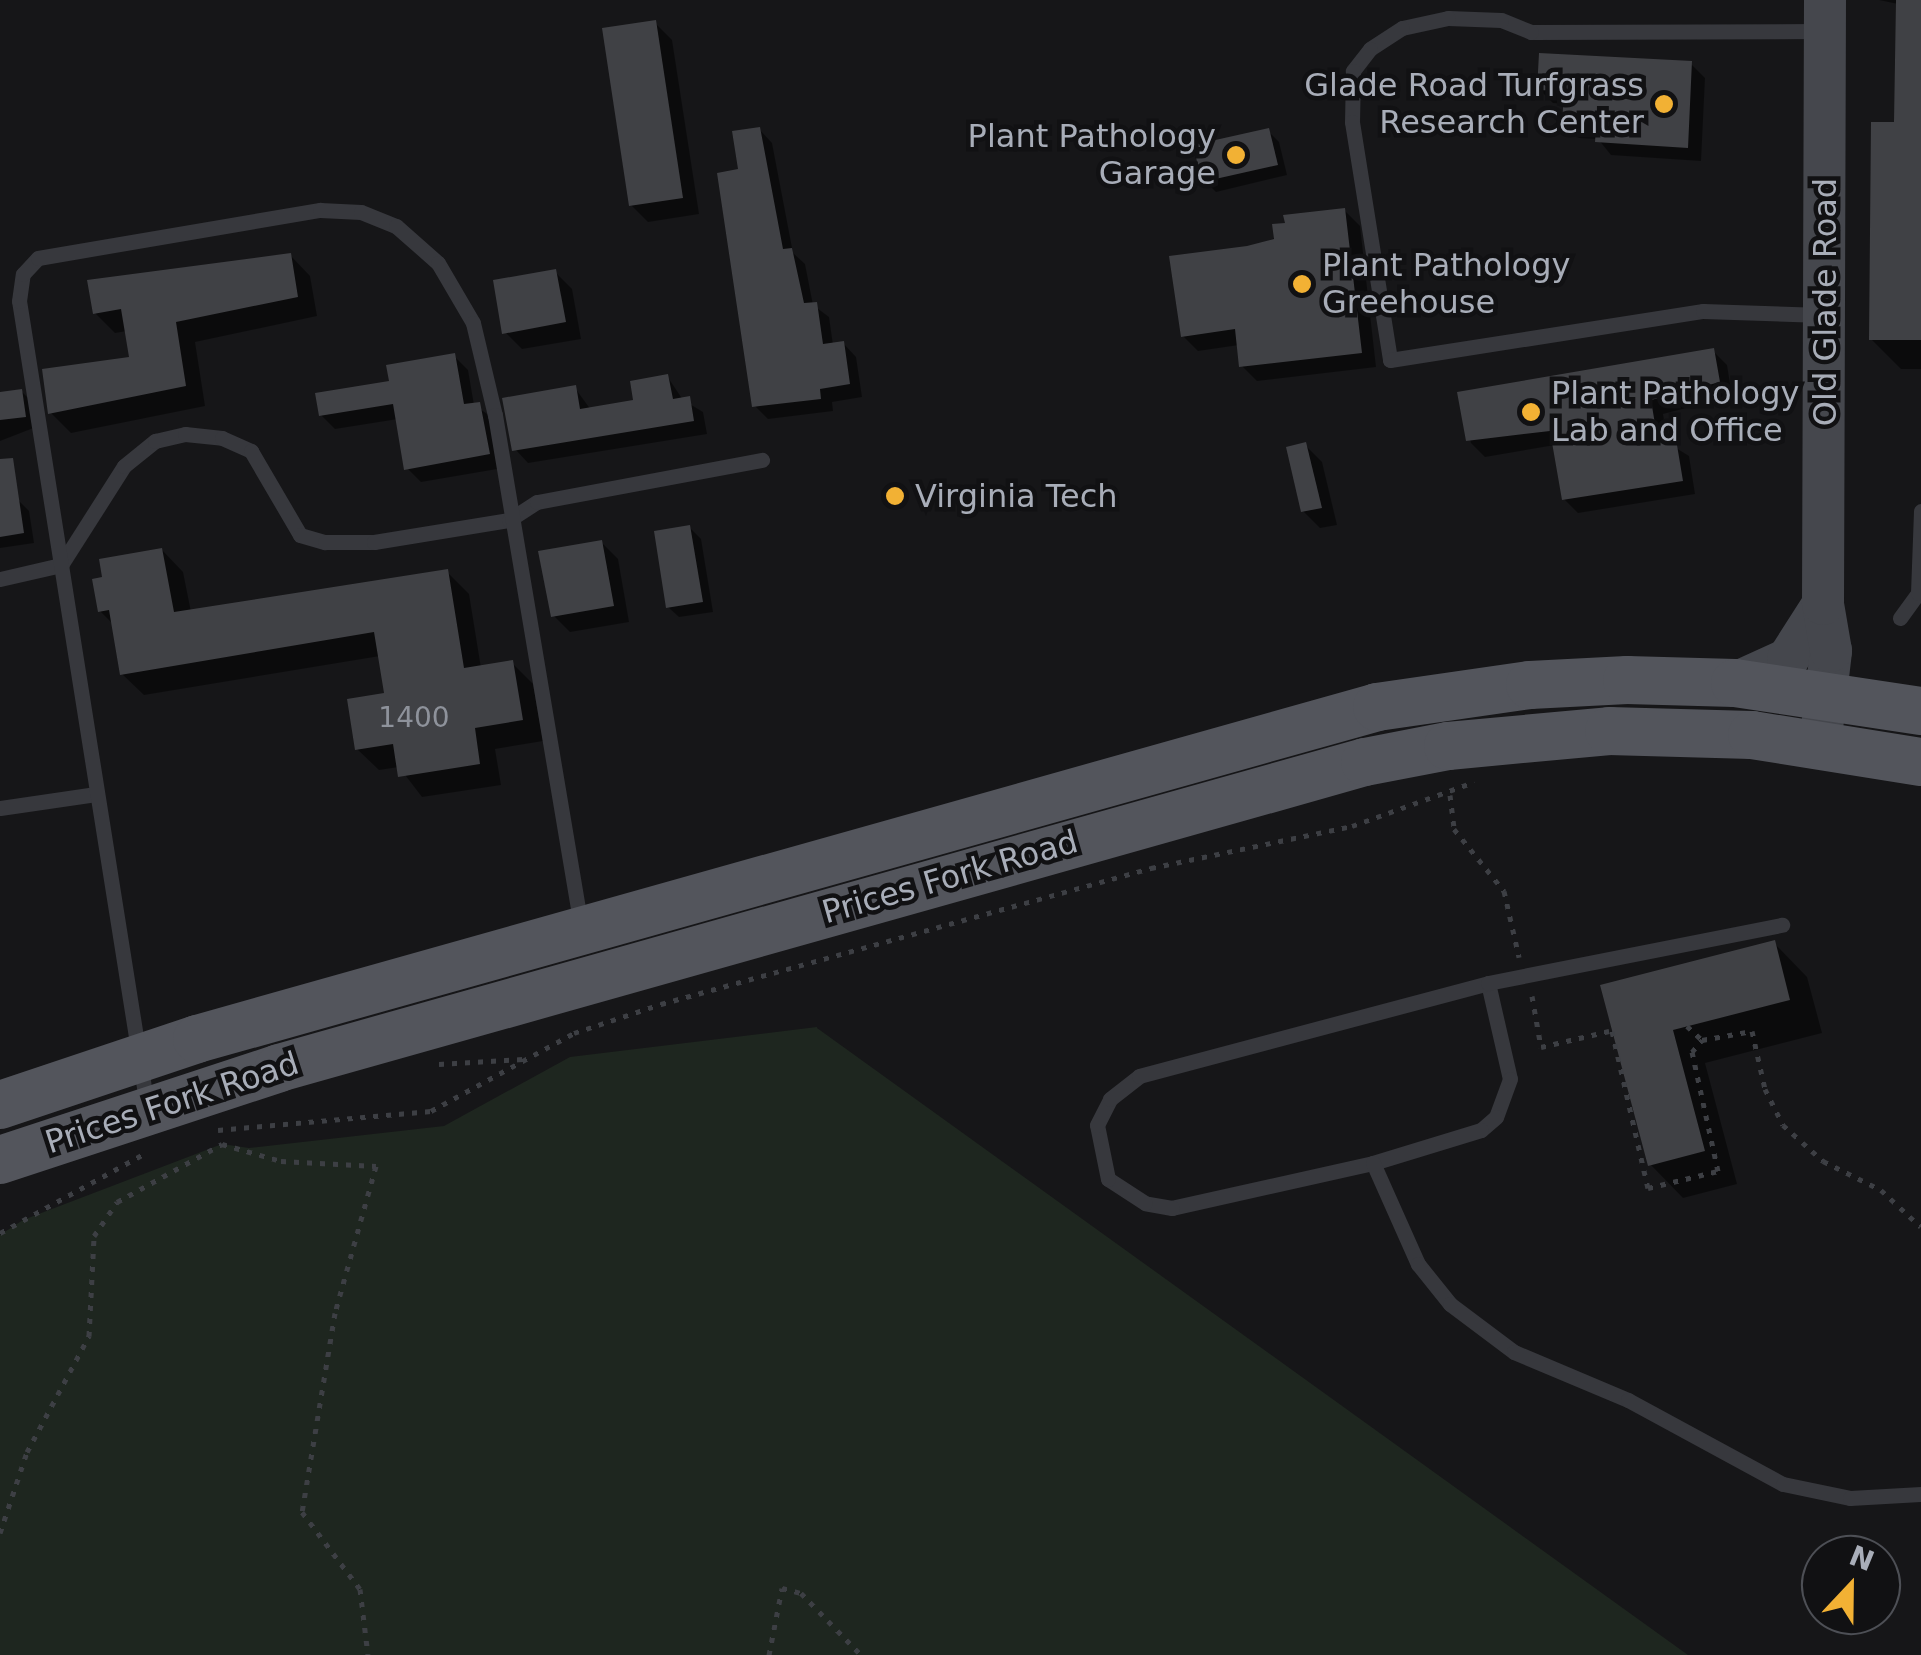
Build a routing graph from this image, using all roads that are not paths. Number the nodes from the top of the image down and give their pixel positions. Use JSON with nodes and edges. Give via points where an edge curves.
{"nodes":[{"id":1,"x":1825,"y":15,"type":"edge"},
{"id":2,"x":1826,"y":315,"type":"junction"},
{"id":3,"x":762,"y":460,"type":"dead end"},
{"id":4,"x":1921,"y":511,"type":"edge"},
{"id":5,"x":509,"y":520,"type":"junction"},
{"id":6,"x":60,"y":565,"type":"junction"},
{"id":7,"x":0,"y":579,"type":"edge"},
{"id":8,"x":1823,"y":604,"type":"junction"},
{"id":9,"x":1900,"y":618,"type":"dead end"},
{"id":10,"x":1736,"y":683,"type":"junction"},
{"id":11,"x":1827,"y":693,"type":"junction"},
{"id":12,"x":1921,"y":711,"type":"edge"},
{"id":13,"x":1820,"y":744,"type":"junction"},
{"id":14,"x":1921,"y":762,"type":"edge"},
{"id":15,"x":96,"y":794,"type":"junction"},
{"id":16,"x":0,"y":808,"type":"edge"},
{"id":17,"x":1782,"y":925,"type":"dead end"},
{"id":18,"x":581,"y":930,"type":"junction"},
{"id":19,"x":1488,"y":984,"type":"junction"},
{"id":20,"x":138,"y":1057,"type":"junction"},
{"id":21,"x":0,"y":1105,"type":"edge"},
{"id":22,"x":149,"y":1129,"type":"junction"},
{"id":23,"x":0,"y":1160,"type":"edge"},
{"id":24,"x":1373,"y":1163,"type":"junction"},
{"id":25,"x":1921,"y":1494,"type":"edge"}],
"edges":[{"from":1,"to":2,"type":"street","name":"Old Glade Road"},
{"from":1,"to":2,"type":"lane","via":[[1532,32],[1501,20],[1448,18],[1402,28],[1370,49],[1353,71],[1352,122],[1390,360],[1703,311]]},
{"from":2,"to":8,"type":"street","name":"Old Glade Road"},
{"from":3,"to":5,"type":"lane","via":[[537,502]]},
{"from":4,"to":9,"type":"lane","via":[[1918,593]]},
{"from":5,"to":6,"type":"lane","via":[[374,542],[300,535],[251,451],[222,438],[185,434],[156,442],[124,466]]},
{"from":5,"to":6,"type":"lane","via":[[495,415],[473,323],[438,262],[396,226],[361,212],[320,210],[38,258],[22,274],[19,300]]},
{"from":5,"to":18,"type":"lane"},
{"from":6,"to":7,"type":"lane"},
{"from":6,"to":15,"type":"lane"},
{"from":8,"to":10,"type":"street","via":[[1788,659]]},
{"from":8,"to":11,"type":"street","name":"Old Glade Road","via":[[1832,650]]},
{"from":10,"to":11,"type":"main road","name":"Prices Fork Road"},
{"from":10,"to":18,"type":"main road","name":"Prices Fork Road","via":[[1530,685],[1377,707]]},
{"from":11,"to":12,"type":"main road","name":"Prices Fork Road"},
{"from":11,"to":13,"type":"street","name":"Old Glade Road"},
{"from":13,"to":14,"type":"main road","name":"Prices Fork Road"},
{"from":13,"to":22,"type":"main road","name":"Prices Fork Road","via":[[1608,731],[1448,746],[1366,762]]},
{"from":15,"to":16,"type":"lane"},
{"from":15,"to":20,"type":"lane"},
{"from":17,"to":19,"type":"lane"},
{"from":18,"to":20,"type":"main road","name":"Prices Fork Road"},
{"from":19,"to":24,"type":"lane","via":[[1510,1079],[1496,1117],[1455,1139]]},
{"from":19,"to":24,"type":"lane","via":[[1139,1076],[1110,1099],[1097,1124],[1108,1179],[1126,1194],[1172,1208]]},
{"from":20,"to":21,"type":"main road","name":"Prices Fork Road"},
{"from":20,"to":22,"type":"lane"},
{"from":22,"to":23,"type":"main road","name":"Prices Fork Road"},
{"from":24,"to":25,"type":"lane","via":[[1418,1264],[1450,1304],[1514,1352],[1645,1408],[1783,1484],[1850,1498]]}]}
